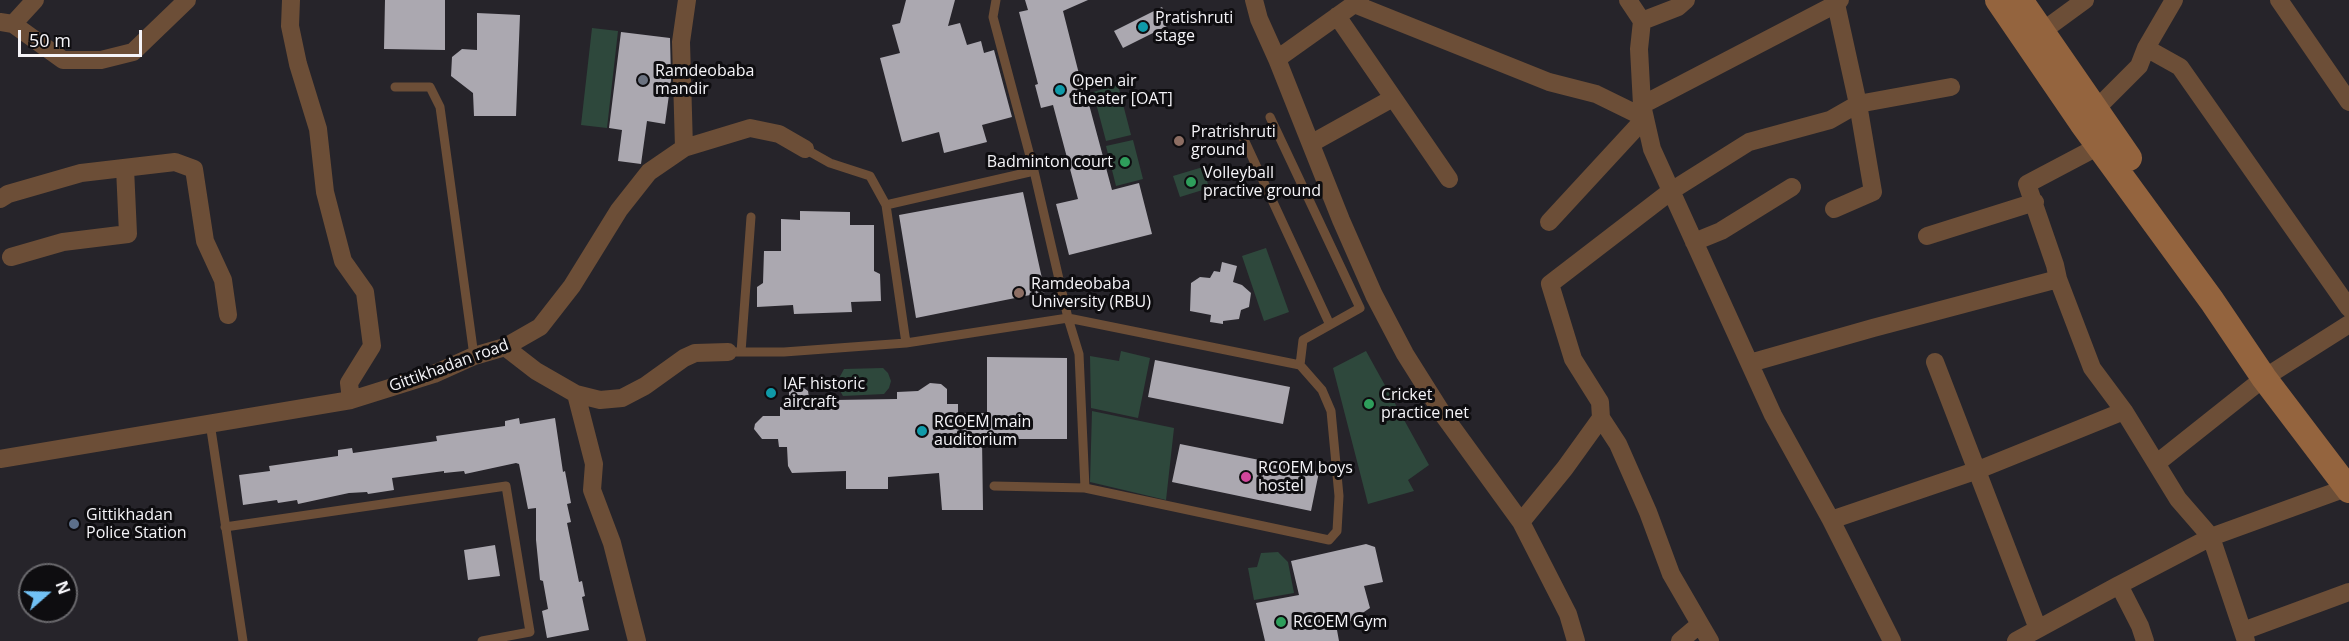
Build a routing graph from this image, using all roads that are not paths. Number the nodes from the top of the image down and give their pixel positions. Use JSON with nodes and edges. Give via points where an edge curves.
{"nodes":[{"id":1,"x":35,"y":0,"type":"edge"},
{"id":2,"x":187,"y":0,"type":"edge"},
{"id":3,"x":291,"y":0,"type":"edge"},
{"id":4,"x":687,"y":0,"type":"edge"},
{"id":5,"x":996,"y":0,"type":"edge"},
{"id":6,"x":1254,"y":0,"type":"edge"},
{"id":7,"x":1628,"y":0,"type":"edge"},
{"id":8,"x":1686,"y":0,"type":"edge"},
{"id":9,"x":1998,"y":0,"type":"edge"},
{"id":10,"x":2020,"y":0,"type":"edge"},
{"id":11,"x":2085,"y":0,"type":"edge"},
{"id":12,"x":2174,"y":0,"type":"edge"},
{"id":13,"x":2279,"y":0,"type":"edge"},
{"id":14,"x":1837,"y":1,"type":"edge"},
{"id":15,"x":1357,"y":2,"type":"edge"},
{"id":16,"x":1337,"y":16,"type":"junction"},
{"id":17,"x":1642,"y":21,"type":"junction"},
{"id":18,"x":7,"y":23,"type":"edge"},
{"id":19,"x":2034,"y":38,"type":"junction"},
{"id":20,"x":2146,"y":48,"type":"junction"},
{"id":21,"x":1277,"y":59,"type":"junction"},
{"id":22,"x":395,"y":87,"type":"dead end"},
{"id":23,"x":1951,"y":87,"type":"dead end"},
{"id":24,"x":1393,"y":98,"type":"junction"},
{"id":25,"x":2349,"y":102,"type":"edge"},
{"id":26,"x":1644,"y":111,"type":"junction"},
{"id":27,"x":1844,"y":112,"type":"junction"},
{"id":28,"x":2088,"y":116,"type":"junction"},
{"id":29,"x":1270,"y":117,"type":"dead end"},
{"id":30,"x":1241,"y":133,"type":"dead end"},
{"id":31,"x":1312,"y":143,"type":"junction"},
{"id":32,"x":2099,"y":146,"type":"junction"},
{"id":33,"x":684,"y":147,"type":"junction"},
{"id":34,"x":805,"y":149,"type":"joint"},
{"id":35,"x":125,"y":168,"type":"junction"},
{"id":36,"x":1034,"y":171,"type":"junction"},
{"id":37,"x":1449,"y":179,"type":"dead end"},
{"id":38,"x":1792,"y":187,"type":"dead end"},
{"id":39,"x":1671,"y":191,"type":"junction"},
{"id":40,"x":0,"y":199,"type":"edge"},
{"id":41,"x":2035,"y":202,"type":"junction"},
{"id":42,"x":886,"y":205,"type":"junction"},
{"id":43,"x":1834,"y":209,"type":"dead end"},
{"id":44,"x":751,"y":217,"type":"dead end"},
{"id":45,"x":1549,"y":222,"type":"dead end"},
{"id":46,"x":1927,"y":236,"type":"dead end"},
{"id":47,"x":1694,"y":242,"type":"junction"},
{"id":48,"x":11,"y":257,"type":"dead end"},
{"id":49,"x":2058,"y":279,"type":"junction"},
{"id":50,"x":2349,"y":308,"type":"edge"},
{"id":51,"x":228,"y":315,"type":"dead end"},
{"id":52,"x":1068,"y":318,"type":"junction"},
{"id":53,"x":2349,"y":324,"type":"edge"},
{"id":54,"x":1330,"y":325,"type":"junction"},
{"id":55,"x":906,"y":343,"type":"junction"},
{"id":56,"x":506,"y":347,"type":"junction"},
{"id":57,"x":735,"y":352,"type":"junction"},
{"id":58,"x":474,"y":356,"type":"junction"},
{"id":59,"x":1935,"y":362,"type":"dead end"},
{"id":60,"x":1750,"y":363,"type":"junction"},
{"id":61,"x":1300,"y":365,"type":"junction"},
{"id":62,"x":2271,"y":374,"type":"junction"},
{"id":63,"x":576,"y":394,"type":"junction"},
{"id":64,"x":351,"y":400,"type":"junction"},
{"id":65,"x":2124,"y":411,"type":"junction"},
{"id":66,"x":1601,"y":418,"type":"junction"},
{"id":67,"x":210,"y":423,"type":"junction"},
{"id":68,"x":0,"y":459,"type":"edge"},
{"id":69,"x":2157,"y":463,"type":"junction"},
{"id":70,"x":1978,"y":470,"type":"junction"},
{"id":71,"x":2349,"y":483,"type":"edge"},
{"id":72,"x":994,"y":486,"type":"dead end"},
{"id":73,"x":1085,"y":488,"type":"junction"},
{"id":74,"x":1831,"y":520,"type":"junction"},
{"id":75,"x":1521,"y":522,"type":"junction"},
{"id":76,"x":225,"y":527,"type":"junction"},
{"id":77,"x":2211,"y":537,"type":"junction"},
{"id":78,"x":2119,"y":585,"type":"junction"},
{"id":79,"x":2349,"y":592,"type":"edge"},
{"id":80,"x":1700,"y":624,"type":"junction"},
{"id":81,"x":2038,"y":629,"type":"junction"},
{"id":82,"x":2244,"y":636,"type":"edge"},
{"id":83,"x":243,"y":641,"type":"edge"},
{"id":84,"x":482,"y":641,"type":"edge"},
{"id":85,"x":637,"y":641,"type":"edge"},
{"id":86,"x":1576,"y":641,"type":"edge"},
{"id":87,"x":1680,"y":641,"type":"edge"},
{"id":88,"x":1710,"y":641,"type":"edge"},
{"id":89,"x":1892,"y":641,"type":"edge"},
{"id":90,"x":2016,"y":641,"type":"edge"},
{"id":91,"x":2145,"y":641,"type":"edge"}],
"edges":[{"from":1,"to":18,"type":"street"},
{"from":2,"to":18,"type":"street","via":[[133,52],[101,60],[63,60]]},
{"from":3,"to":64,"type":"street","via":[[290,26],[318,129],[325,192],[343,261],[365,292],[372,346],[349,383]]},
{"from":4,"to":33,"type":"street","via":[[681,42]]},
{"from":5,"to":36,"type":"lane","via":[[993,16]]},
{"from":6,"to":21,"type":"street"},
{"from":7,"to":17,"type":"street"},
{"from":8,"to":17,"type":"street"},
{"from":9,"to":19,"type":"street"},
{"from":10,"to":19,"type":"street"},
{"from":11,"to":19,"type":"street"},
{"from":12,"to":20,"type":"street"},
{"from":13,"to":25,"type":"street"},
{"from":14,"to":26,"type":"street"},
{"from":14,"to":27,"type":"street"},
{"from":15,"to":16,"type":"street"},
{"from":15,"to":26,"type":"street","via":[[1549,82]]},
{"from":16,"to":21,"type":"street"},
{"from":16,"to":24,"type":"street"},
{"from":17,"to":26,"type":"street","via":[[1639,49]]},
{"from":19,"to":28,"type":"street"},
{"from":20,"to":28,"type":"street","via":[[2139,66]]},
{"from":20,"to":50,"type":"street","via":[[2180,67]]},
{"from":21,"to":31,"type":"street"},
{"from":22,"to":58,"type":"lane","via":[[430,87],[440,107]]},
{"from":23,"to":27,"type":"street"},
{"from":24,"to":31,"type":"street"},
{"from":24,"to":37,"type":"street"},
{"from":26,"to":39,"type":"street","via":[[1652,149]]},
{"from":26,"to":45,"type":"street"},
{"from":27,"to":39,"type":"street","via":[[1749,142]]},
{"from":27,"to":43,"type":"street","via":[[1873,192]]},
{"from":28,"to":32,"type":"street"},
{"from":28,"to":62,"type":"street"},
{"from":29,"to":54,"type":"lane","via":[[1360,308]]},
{"from":30,"to":54,"type":"lane"},
{"from":31,"to":75,"type":"street","via":[[1341,220],[1405,354],[1444,416]]},
{"from":32,"to":41,"type":"street","via":[[2027,184]]},
{"from":32,"to":62,"type":"street","via":[[2212,301]]},
{"from":33,"to":34,"type":"street","name":"Gittikhadan road","via":[[750,128],[779,134]]},
{"from":33,"to":56,"type":"street","name":"Gittikhadan road","via":[[649,172],[540,327]]},
{"from":34,"to":42,"type":"lane","via":[[830,163],[870,176]]},
{"from":35,"to":40,"type":"street","via":[[81,173]]},
{"from":35,"to":48,"type":"street","via":[[128,234],[63,243]]},
{"from":35,"to":51,"type":"street","via":[[175,162],[194,169],[205,241],[223,280]]},
{"from":36,"to":42,"type":"lane"},
{"from":36,"to":52,"type":"lane"},
{"from":38,"to":47,"type":"street","via":[[1721,231]]},
{"from":39,"to":47,"type":"street"},
{"from":39,"to":66,"type":"street","via":[[1550,284],[1573,359],[1600,402]]},
{"from":41,"to":46,"type":"street"},
{"from":41,"to":49,"type":"street"},
{"from":42,"to":55,"type":"lane"},
{"from":44,"to":57,"type":"lane"},
{"from":47,"to":60,"type":"street"},
{"from":49,"to":60,"type":"street"},
{"from":49,"to":65,"type":"street","via":[[2092,368]]},
{"from":52,"to":55,"type":"lane"},
{"from":52,"to":61,"type":"lane"},
{"from":52,"to":73,"type":"lane","via":[[1078,354]]},
{"from":53,"to":62,"type":"street"},
{"from":54,"to":61,"type":"lane","via":[[1303,340]]},
{"from":55,"to":57,"type":"lane"},
{"from":56,"to":58,"type":"street","name":"Gittikhadan road"},
{"from":56,"to":63,"type":"street","via":[[536,371]]},
{"from":57,"to":63,"type":"street","via":[[695,352],[622,398],[600,400]]},
{"from":58,"to":64,"type":"street","name":"Gittikhadan road","via":[[434,374]]},
{"from":59,"to":70,"type":"street"},
{"from":60,"to":74,"type":"street","via":[[1773,415]]},
{"from":61,"to":73,"type":"lane","via":[[1322,390],[1331,411],[1339,496],[1337,531],[1329,540]]},
{"from":62,"to":69,"type":"street"},
{"from":62,"to":71,"type":"street"},
{"from":63,"to":85,"type":"street","via":[[594,464],[592,490],[612,543]]},
{"from":64,"to":67,"type":"street","name":"Gittikhadan road"},
{"from":65,"to":69,"type":"street"},
{"from":65,"to":70,"type":"street"},
{"from":66,"to":75,"type":"street"},
{"from":66,"to":80,"type":"street","via":[[1622,453],[1671,574]]},
{"from":67,"to":68,"type":"street","name":"Gittikhadan road"},
{"from":67,"to":76,"type":"lane"},
{"from":69,"to":77,"type":"street","via":[[2178,499]]},
{"from":70,"to":74,"type":"street"},
{"from":70,"to":81,"type":"street"},
{"from":71,"to":77,"type":"street"},
{"from":72,"to":73,"type":"lane"},
{"from":74,"to":89,"type":"street"},
{"from":75,"to":86,"type":"street","via":[[1568,614]]},
{"from":76,"to":83,"type":"lane"},
{"from":76,"to":84,"type":"lane","via":[[506,486],[530,632]]},
{"from":77,"to":78,"type":"street"},
{"from":77,"to":82,"type":"street"},
{"from":78,"to":81,"type":"street"},
{"from":78,"to":91,"type":"street"},
{"from":79,"to":82,"type":"street"},
{"from":80,"to":87,"type":"street"},
{"from":80,"to":88,"type":"street"},
{"from":81,"to":90,"type":"street"}]}
